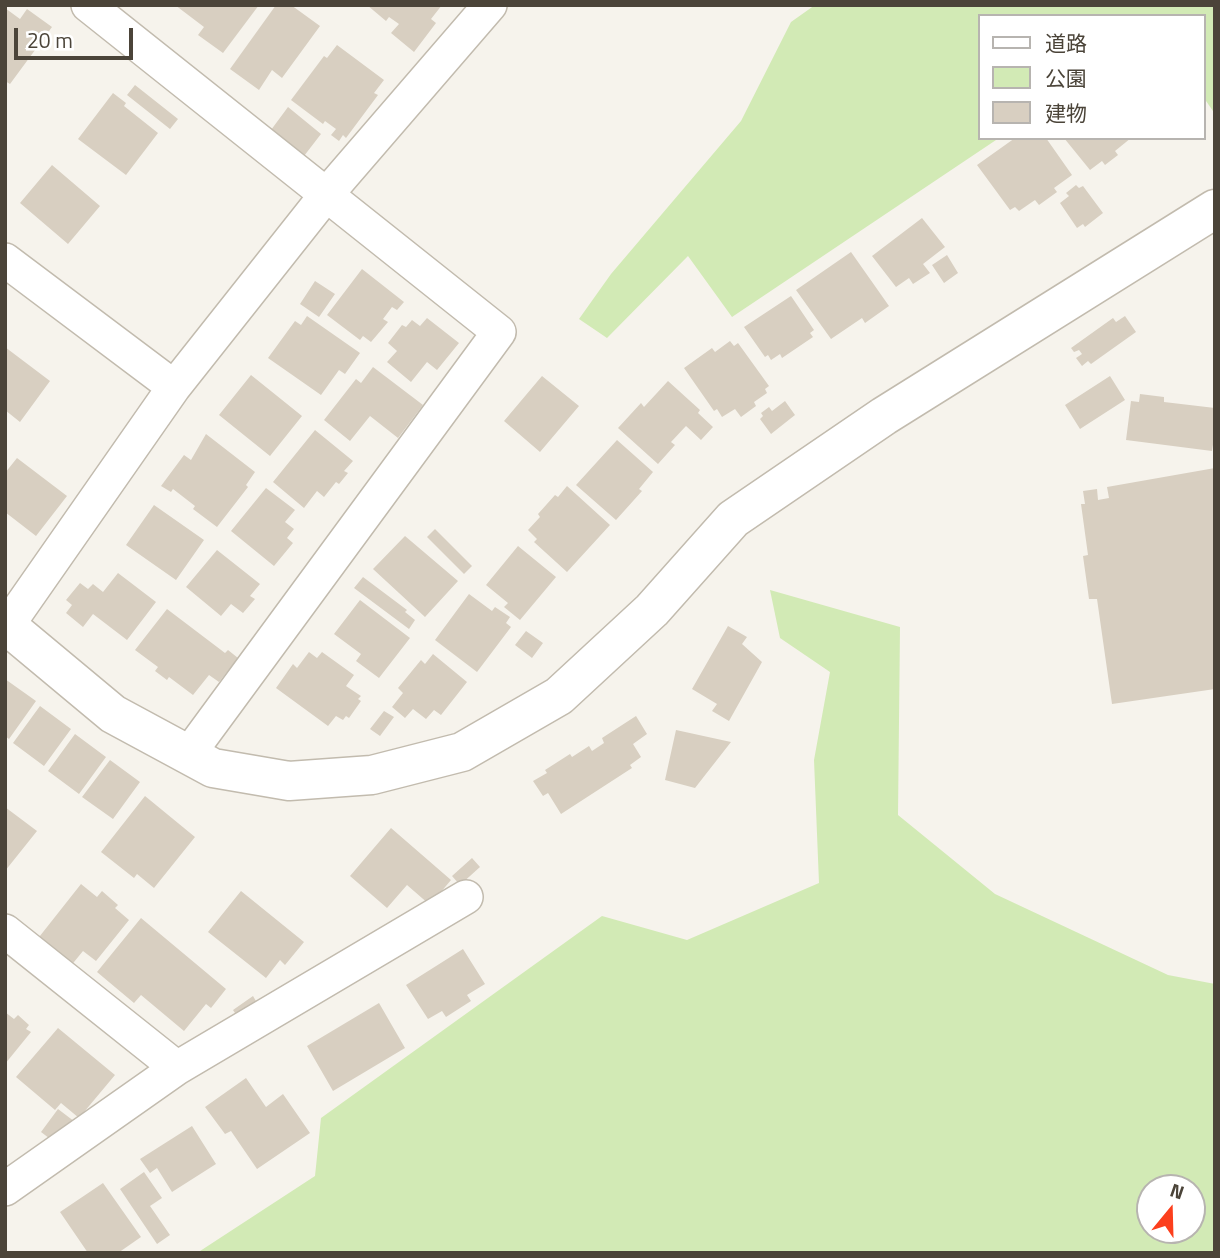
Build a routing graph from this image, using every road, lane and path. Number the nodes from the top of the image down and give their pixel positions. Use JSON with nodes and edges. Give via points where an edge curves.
{"nodes":[{"id":1,"x":88,"y":5,"type":"edge"},
{"id":2,"x":489,"y":5,"type":"edge"},
{"id":3,"x":326,"y":195,"type":"junction"},
{"id":4,"x":1215,"y":209,"type":"edge"},
{"id":5,"x":5,"y":260,"type":"edge"},
{"id":6,"x":174,"y":387,"type":"junction"},
{"id":7,"x":6,"y":626,"type":"edge"},
{"id":8,"x":188,"y":755,"type":"junction"},
{"id":9,"x":466,"y":897,"type":"dead end"},
{"id":10,"x":5,"y":931,"type":"edge"},
{"id":11,"x":177,"y":1068,"type":"junction"},
{"id":12,"x":5,"y":1189,"type":"edge"}],
"edges":[{"from":1,"to":3,"type":"street"},
{"from":2,"to":3,"type":"street"},
{"from":3,"to":6,"type":"street"},
{"from":3,"to":8,"type":"street","via":[[499,332]]},
{"from":4,"to":8,"type":"street","via":[[884,416],[733,519],[652,610],[559,696],[462,752],[372,775],[289,782],[213,768]]},
{"from":5,"to":6,"type":"street"},
{"from":6,"to":7,"type":"street"},
{"from":7,"to":8,"type":"street","via":[[113,714]]},
{"from":9,"to":11,"type":"street"},
{"from":10,"to":11,"type":"street"},
{"from":11,"to":12,"type":"street"}]}
